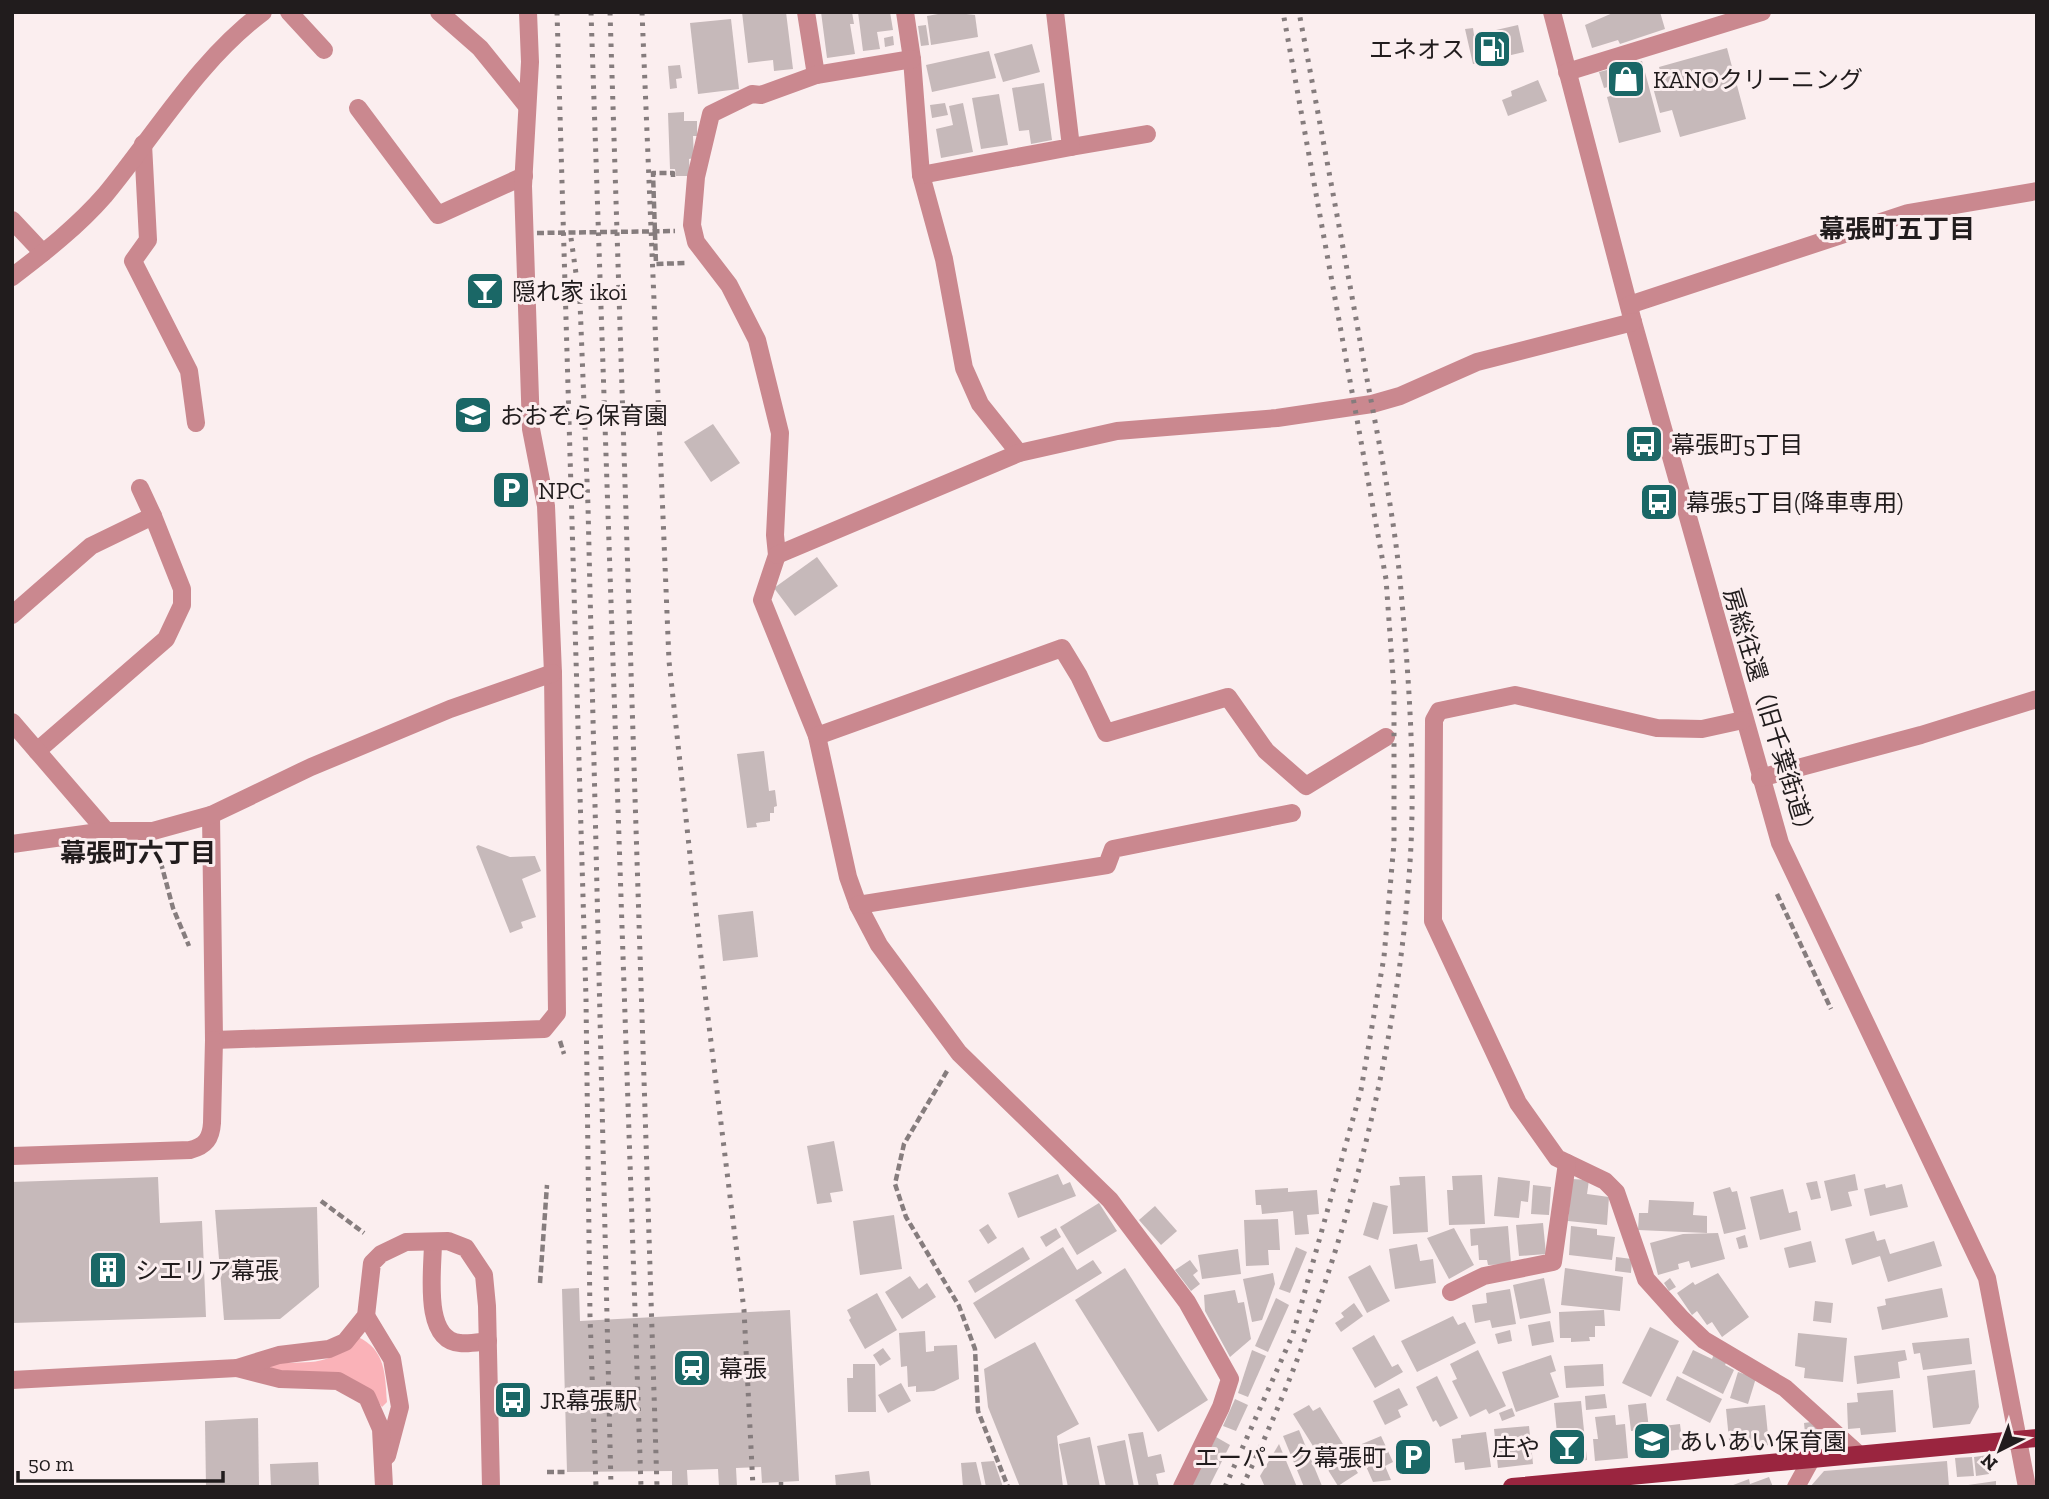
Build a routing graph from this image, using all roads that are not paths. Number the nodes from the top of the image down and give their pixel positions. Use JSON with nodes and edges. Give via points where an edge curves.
{"nodes":[{"id":1,"x":263,"y":12,"type":"edge"},
{"id":2,"x":289,"y":12,"type":"edge"},
{"id":3,"x":439,"y":12,"type":"edge"},
{"id":4,"x":528,"y":12,"type":"edge"},
{"id":5,"x":806,"y":12,"type":"edge"},
{"id":6,"x":905,"y":12,"type":"edge"},
{"id":7,"x":1055,"y":12,"type":"edge"},
{"id":8,"x":1552,"y":12,"type":"edge"},
{"id":9,"x":1762,"y":12,"type":"edge"},
{"id":10,"x":324,"y":50,"type":"dead end"},
{"id":11,"x":912,"y":59,"type":"junction"},
{"id":12,"x":1567,"y":72,"type":"junction"},
{"id":13,"x":816,"y":75,"type":"junction"},
{"id":14,"x":527,"y":106,"type":"junction"},
{"id":15,"x":358,"y":108,"type":"dead end"},
{"id":16,"x":1147,"y":134,"type":"dead end"},
{"id":17,"x":143,"y":144,"type":"junction"},
{"id":18,"x":1071,"y":147,"type":"junction"},
{"id":19,"x":921,"y":175,"type":"junction"},
{"id":20,"x":524,"y":177,"type":"junction"},
{"id":21,"x":2037,"y":191,"type":"edge"},
{"id":22,"x":12,"y":220,"type":"edge"},
{"id":23,"x":43,"y":253,"type":"junction"},
{"id":24,"x":12,"y":277,"type":"edge"},
{"id":25,"x":1631,"y":314,"type":"junction"},
{"id":26,"x":196,"y":423,"type":"dead end"},
{"id":27,"x":1018,"y":453,"type":"junction"},
{"id":28,"x":140,"y":488,"type":"dead end"},
{"id":29,"x":153,"y":516,"type":"junction"},
{"id":30,"x":777,"y":555,"type":"junction"},
{"id":31,"x":12,"y":615,"type":"edge"},
{"id":32,"x":553,"y":673,"type":"junction"},
{"id":33,"x":2037,"y":699,"type":"edge"},
{"id":34,"x":1743,"y":720,"type":"junction"},
{"id":35,"x":12,"y":722,"type":"edge"},
{"id":36,"x":817,"y":736,"type":"junction"},
{"id":37,"x":1386,"y":737,"type":"dead end"},
{"id":38,"x":37,"y":751,"type":"junction"},
{"id":39,"x":1760,"y":778,"type":"junction"},
{"id":40,"x":1292,"y":813,"type":"dead end"},
{"id":41,"x":211,"y":815,"type":"junction"},
{"id":42,"x":106,"y":831,"type":"junction"},
{"id":43,"x":12,"y":844,"type":"edge"},
{"id":44,"x":858,"y":905,"type":"junction"},
{"id":45,"x":214,"y":1040,"type":"junction"},
{"id":46,"x":12,"y":1156,"type":"edge"},
{"id":47,"x":1567,"y":1163,"type":"junction"},
{"id":48,"x":433,"y":1242,"type":"junction"},
{"id":49,"x":1451,"y":1292,"type":"dead end"},
{"id":50,"x":366,"y":1316,"type":"junction"},
{"id":51,"x":488,"y":1341,"type":"junction"},
{"id":52,"x":237,"y":1368,"type":"junction"},
{"id":53,"x":12,"y":1380,"type":"edge"},
{"id":54,"x":2028,"y":1439,"type":"edge"},
{"id":55,"x":1857,"y":1453,"type":"junction"},
{"id":56,"x":1812,"y":1458,"type":"junction"},
{"id":57,"x":383,"y":1478,"type":"edge"},
{"id":58,"x":491,"y":1487,"type":"edge"},
{"id":59,"x":1182,"y":1487,"type":"edge"},
{"id":60,"x":1512,"y":1487,"type":"edge"},
{"id":61,"x":1796,"y":1487,"type":"edge"},
{"id":62,"x":2027,"y":1487,"type":"edge"}],
"edges":[{"from":1,"to":17,"type":"street","via":[[186,88]]},
{"from":2,"to":10,"type":"street"},
{"from":3,"to":14,"type":"street","via":[[480,48]]},
{"from":4,"to":14,"type":"street"},
{"from":5,"to":13,"type":"street"},
{"from":6,"to":11,"type":"street"},
{"from":7,"to":18,"type":"street"},
{"from":8,"to":12,"type":"street","name":"房総往還（旧千葉街道）"},
{"from":9,"to":12,"type":"street"},
{"from":11,"to":13,"type":"street"},
{"from":11,"to":19,"type":"street"},
{"from":12,"to":25,"type":"street","name":"房総往還（旧千葉街道）"},
{"from":13,"to":30,"type":"street","via":[[761,95],[752,94],[711,114],[696,177],[692,225],[696,242],[729,285],[757,340],[780,433]]},
{"from":14,"to":20,"type":"street"},
{"from":15,"to":20,"type":"street","via":[[438,215]]},
{"from":16,"to":18,"type":"street"},
{"from":17,"to":23,"type":"street","via":[[104,195]]},
{"from":17,"to":26,"type":"street","via":[[148,240],[134,261],[189,371]]},
{"from":18,"to":19,"type":"street"},
{"from":19,"to":27,"type":"street","via":[[944,259],[964,368],[980,404]]},
{"from":20,"to":32,"type":"street","via":[[531,429],[546,506]]},
{"from":21,"to":25,"type":"street","via":[[1908,213]]},
{"from":22,"to":23,"type":"street"},
{"from":23,"to":24,"type":"street"},
{"from":25,"to":27,"type":"street","via":[[1477,362],[1372,404],[1276,418],[1117,431]]},
{"from":25,"to":34,"type":"street","name":"房総往還（旧千葉街道）"},
{"from":27,"to":30,"type":"street"},
{"from":28,"to":29,"type":"street"},
{"from":29,"to":31,"type":"street","via":[[91,546]]},
{"from":29,"to":38,"type":"street","via":[[181,589],[182,605],[166,639]]},
{"from":30,"to":36,"type":"street","via":[[762,600]]},
{"from":32,"to":41,"type":"street","via":[[450,709]]},
{"from":32,"to":45,"type":"street","via":[[557,1013],[553,1022],[544,1030]]},
{"from":33,"to":39,"type":"street"},
{"from":34,"to":39,"type":"street","name":"房総往還（旧千葉街道）"},
{"from":34,"to":47,"type":"street","via":[[1702,729],[1657,728],[1515,695],[1439,711],[1434,720],[1433,921],[1518,1103],[1557,1158]]},
{"from":35,"to":38,"type":"street"},
{"from":36,"to":37,"type":"street","via":[[1062,648],[1106,733],[1228,697],[1266,751],[1306,786]]},
{"from":36,"to":44,"type":"street"},
{"from":38,"to":42,"type":"street"},
{"from":39,"to":54,"type":"street","name":"房総往還（旧千葉街道）","via":[[1780,843],[1987,1278]]},
{"from":40,"to":44,"type":"street","via":[[1113,849],[1107,865]]},
{"from":41,"to":42,"type":"street","via":[[153,831]]},
{"from":41,"to":45,"type":"street"},
{"from":42,"to":43,"type":"street"},
{"from":44,"to":59,"type":"street","via":[[879,945],[959,1053],[1110,1200],[1187,1302],[1216,1349],[1230,1379]]},
{"from":45,"to":46,"type":"street","via":[[211,1135],[202,1145],[190,1150]]},
{"from":47,"to":49,"type":"street","via":[[1553,1262],[1484,1276]]},
{"from":47,"to":55,"type":"street","via":[[1605,1181],[1616,1192],[1646,1279],[1681,1318],[1704,1340],[1785,1388]]},
{"from":48,"to":50,"type":"street","via":[[406,1242],[380,1254],[372,1263]]},
{"from":48,"to":51,"type":"street","via":[[448,1241],[466,1248],[477,1260],[484,1275]]},
{"from":48,"to":51,"type":"street","via":[[437,1329],[459,1343]]},
{"from":50,"to":52,"type":"street","via":[[345,1342],[330,1349],[279,1354]]},
{"from":50,"to":57,"type":"street","via":[[392,1359],[400,1407]]},
{"from":51,"to":58,"type":"street"},
{"from":52,"to":53,"type":"street"},
{"from":52,"to":57,"type":"street","via":[[279,1379],[338,1381],[367,1397],[381,1429]]},
{"from":54,"to":55,"type":"main road"},
{"from":54,"to":62,"type":"street","name":"房総往還（旧千葉街道）"},
{"from":55,"to":56,"type":"main road"},
{"from":56,"to":60,"type":"main road"},
{"from":56,"to":61,"type":"street"}]}
